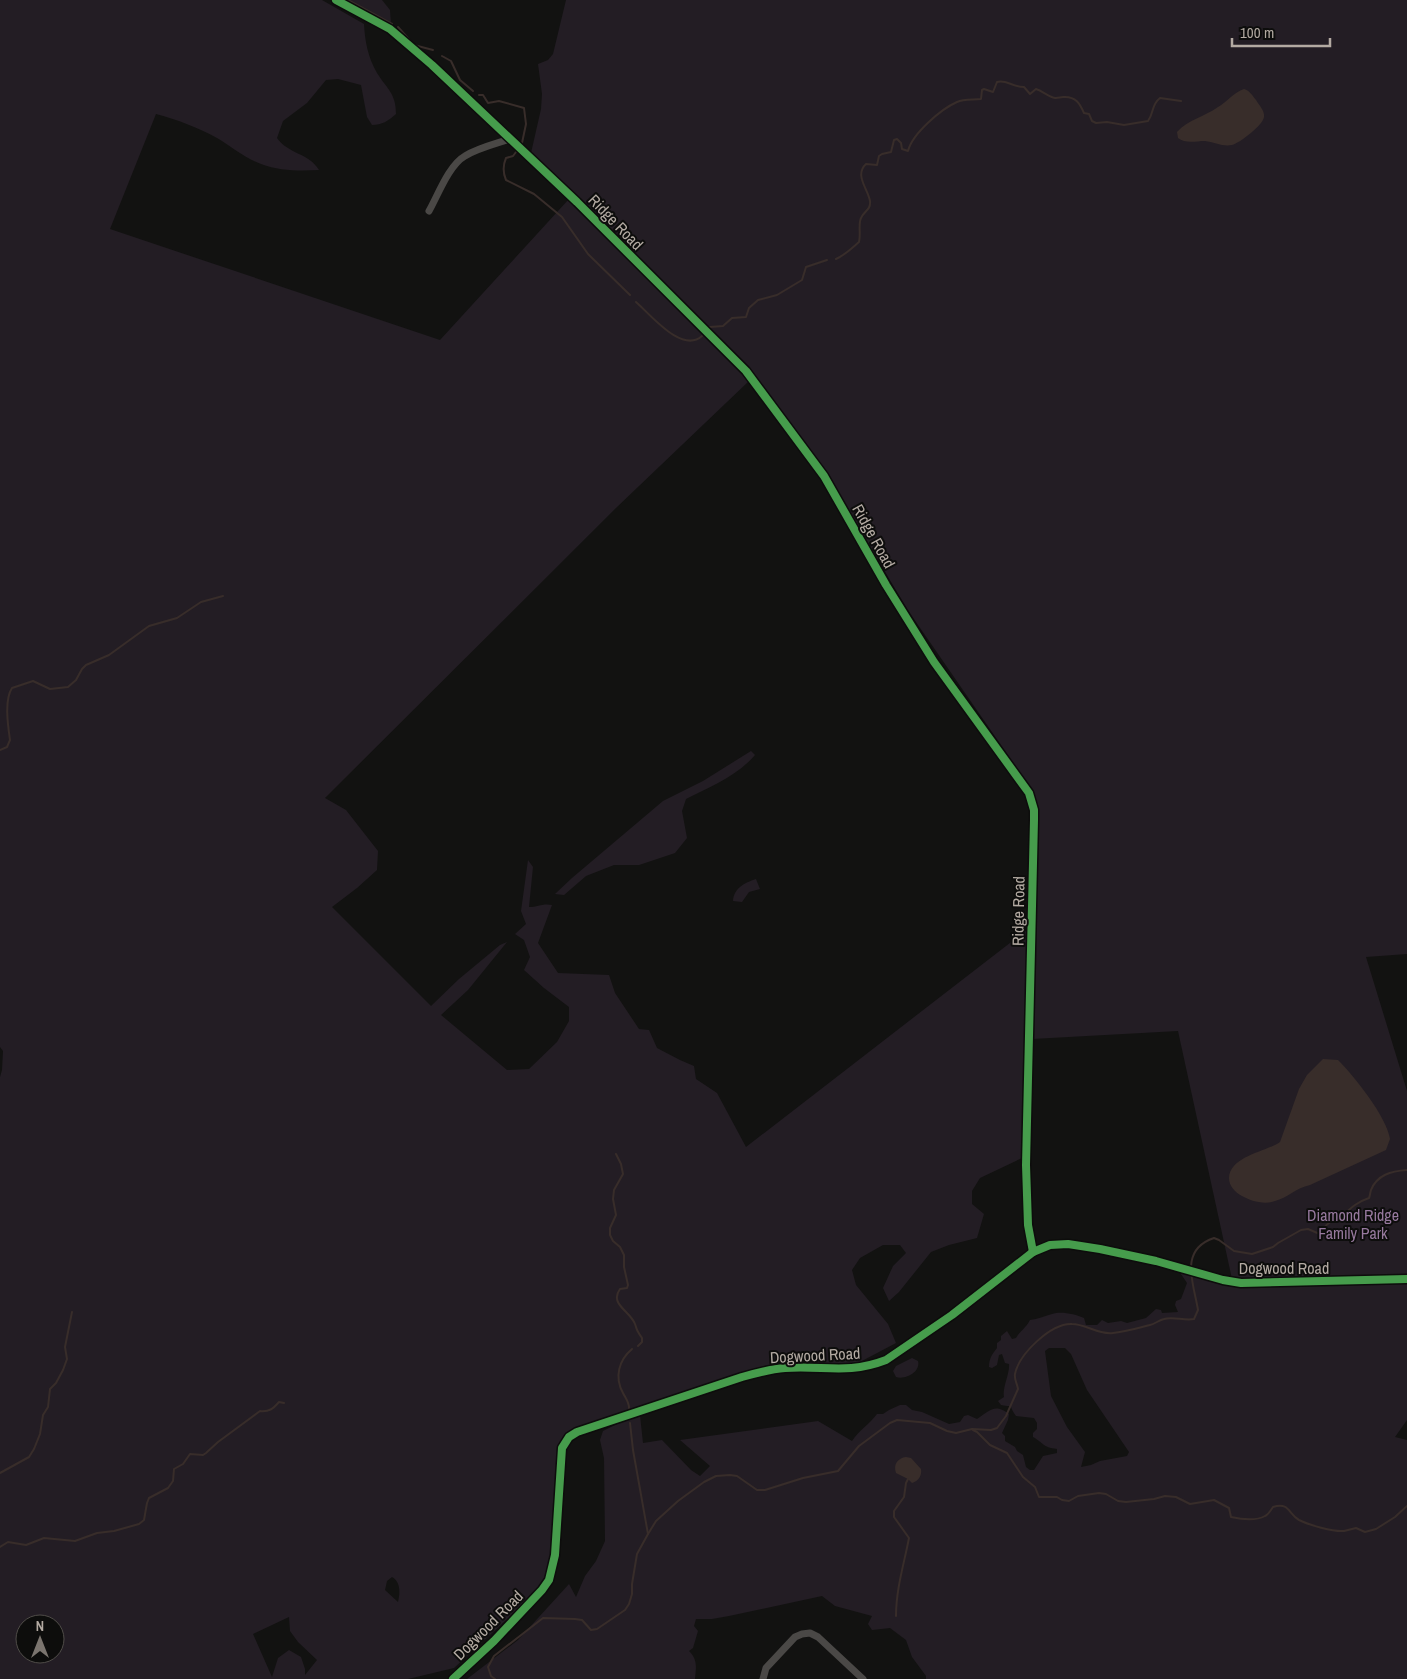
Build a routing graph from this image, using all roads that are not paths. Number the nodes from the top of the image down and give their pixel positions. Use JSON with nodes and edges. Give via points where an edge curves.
{"nodes":[{"id":1,"x":336,"y":0,"type":"edge"},
{"id":2,"x":510,"y":139,"type":"junction"},
{"id":3,"x":429,"y":211,"type":"dead end"},
{"id":4,"x":1033,"y":1252,"type":"junction"},
{"id":5,"x":1407,"y":1279,"type":"edge"},
{"id":6,"x":453,"y":1679,"type":"edge"},
{"id":7,"x":763,"y":1679,"type":"edge"},
{"id":8,"x":863,"y":1679,"type":"edge"}],
"edges":[{"from":1,"to":2,"type":"street","name":"Ridge Road","via":[[401,38]]},
{"from":2,"to":3,"type":"street","via":[[464,156],[448,176]]},
{"from":2,"to":4,"type":"street","name":"Ridge Road","via":[[750,376],[824,476],[934,662],[1029,793],[1034,820],[1026,1165],[1028,1232]]},
{"from":4,"to":5,"type":"street","name":"Dogwood Road","via":[[1050,1245],[1068,1244],[1156,1261],[1223,1280],[1252,1283]]},
{"from":4,"to":6,"type":"street","name":"Dogwood Road","via":[[900,1352],[874,1365],[848,1369],[767,1370],[570,1437],[560,1457],[555,1555],[549,1580],[494,1641]]},
{"from":7,"to":8,"type":"street","via":[[766,1668],[795,1638],[810,1633]]}]}
